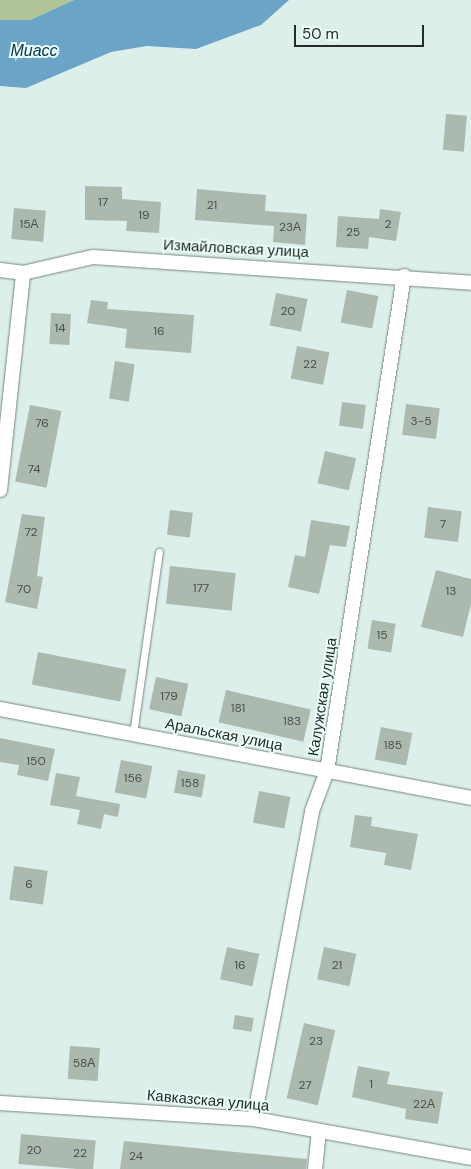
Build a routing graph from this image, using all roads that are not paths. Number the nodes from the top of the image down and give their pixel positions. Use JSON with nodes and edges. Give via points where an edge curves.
{"nodes":[{"id":1,"x":0,"y":270,"type":"edge"},
{"id":2,"x":23,"y":273,"type":"junction"},
{"id":3,"x":404,"y":276,"type":"junction"},
{"id":4,"x":471,"y":284,"type":"edge"},
{"id":5,"x":0,"y":490,"type":"edge"},
{"id":6,"x":159,"y":552,"type":"dead end"},
{"id":7,"x":0,"y":709,"type":"edge"},
{"id":8,"x":133,"y":734,"type":"junction"},
{"id":9,"x":327,"y":771,"type":"junction"},
{"id":10,"x":471,"y":798,"type":"edge"},
{"id":11,"x":0,"y":1103,"type":"edge"},
{"id":12,"x":254,"y":1119,"type":"junction"},
{"id":13,"x":319,"y":1133,"type":"junction"},
{"id":14,"x":471,"y":1158,"type":"edge"},
{"id":15,"x":315,"y":1169,"type":"edge"}],
"edges":[{"from":1,"to":2,"type":"street","name":"Измайловская улица"},
{"from":2,"to":3,"type":"street","name":"Измайловская улица","via":[[93,257]]},
{"from":2,"to":5,"type":"street"},
{"from":3,"to":4,"type":"street","name":"Измайловская улица"},
{"from":3,"to":9,"type":"street","name":"Калужская улица"},
{"from":6,"to":8,"type":"lane"},
{"from":7,"to":8,"type":"street","name":"Аральская улица"},
{"from":8,"to":9,"type":"street","name":"Аральская улица"},
{"from":9,"to":10,"type":"street","name":"Аральская улица"},
{"from":9,"to":12,"type":"street","name":"Калужская улица","via":[[312,811]]},
{"from":11,"to":12,"type":"street","name":"Кавказская улица"},
{"from":12,"to":13,"type":"street","name":"Кавказская улица"},
{"from":13,"to":14,"type":"street","name":"Кавказская улица"},
{"from":13,"to":15,"type":"street"}]}
